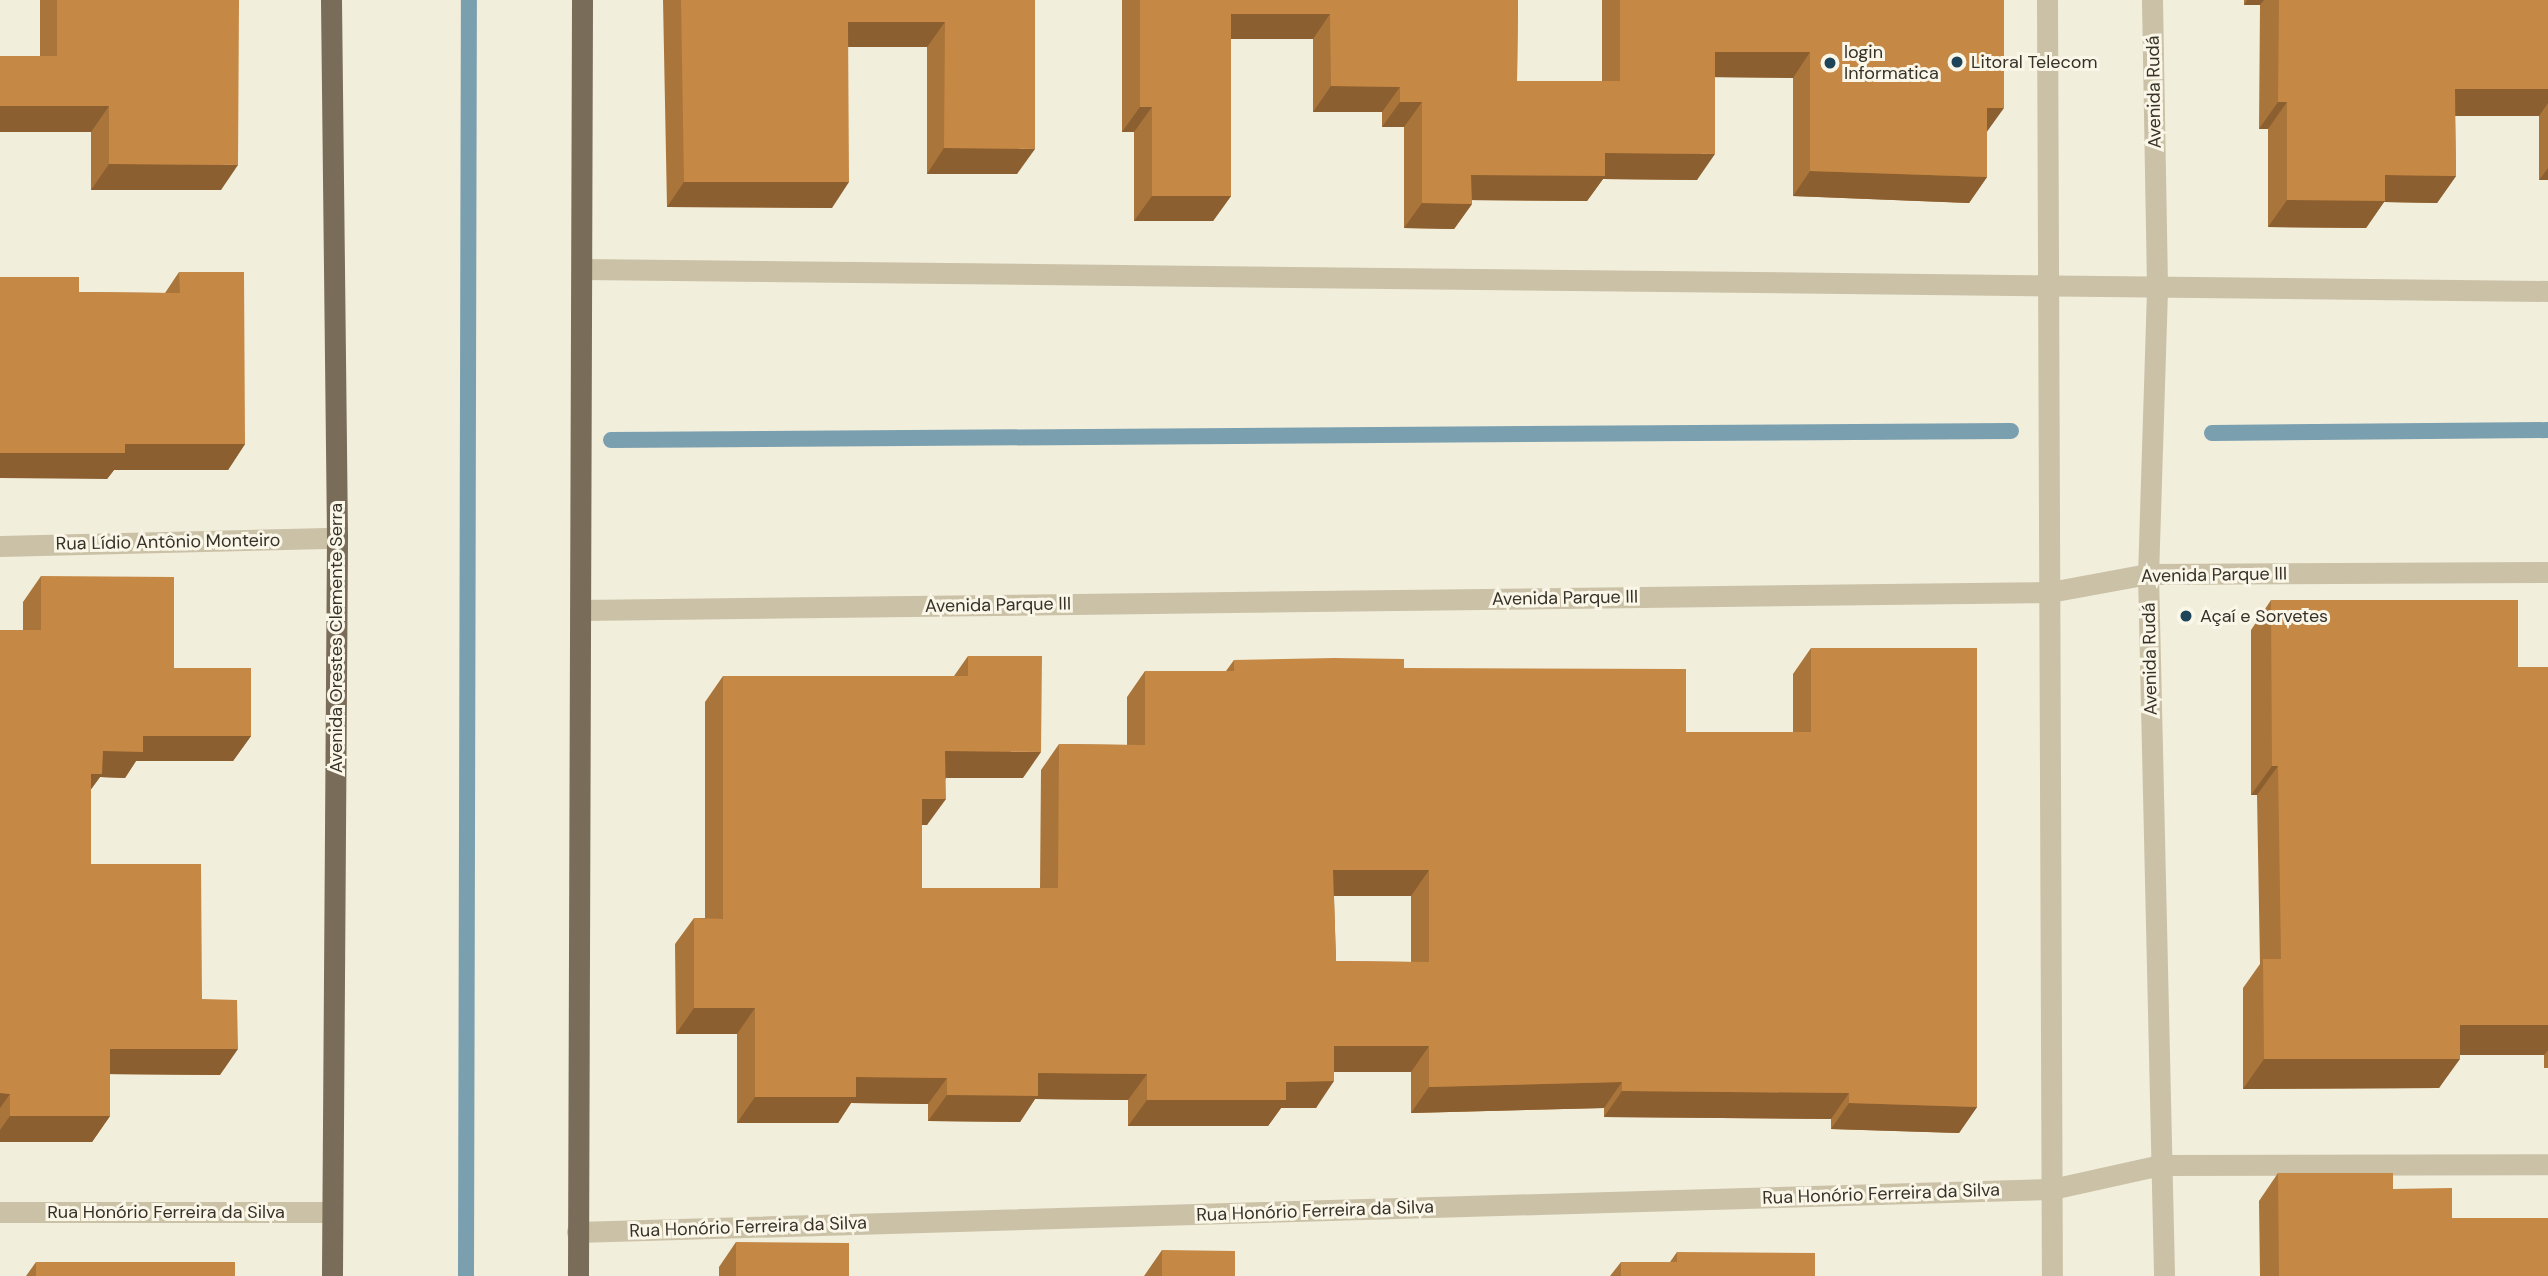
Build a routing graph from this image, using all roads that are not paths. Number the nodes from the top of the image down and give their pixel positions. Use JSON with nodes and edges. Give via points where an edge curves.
{"nodes":[{"id":1,"x":331,"y":0,"type":"edge"},
{"id":2,"x":582,"y":0,"type":"edge"},
{"id":3,"x":2048,"y":0,"type":"edge"},
{"id":4,"x":2152,"y":0,"type":"edge"},
{"id":5,"x":583,"y":269,"type":"junction"},
{"id":6,"x":2049,"y":287,"type":"junction"},
{"id":7,"x":2157,"y":290,"type":"junction"},
{"id":8,"x":2548,"y":291,"type":"edge"},
{"id":9,"x":337,"y":538,"type":"junction"},
{"id":10,"x":0,"y":546,"type":"edge"},
{"id":11,"x":2548,"y":572,"type":"edge"},
{"id":12,"x":2148,"y":574,"type":"junction"},
{"id":13,"x":2050,"y":592,"type":"junction"},
{"id":14,"x":580,"y":610,"type":"junction"},
{"id":15,"x":2548,"y":1164,"type":"edge"},
{"id":16,"x":2160,"y":1165,"type":"junction"},
{"id":17,"x":2052,"y":1189,"type":"junction"},
{"id":18,"x":0,"y":1212,"type":"edge"},
{"id":19,"x":331,"y":1212,"type":"junction"},
{"id":20,"x":577,"y":1232,"type":"junction"},
{"id":21,"x":332,"y":1276,"type":"edge"},
{"id":22,"x":578,"y":1276,"type":"edge"},
{"id":23,"x":2052,"y":1276,"type":"edge"},
{"id":24,"x":2164,"y":1276,"type":"edge"}],
"edges":[{"from":1,"to":9,"type":"main road","name":"Avenida Orestes Clemente Serra"},
{"from":2,"to":5,"type":"main road"},
{"from":3,"to":6,"type":"street"},
{"from":4,"to":7,"type":"street","name":"Avenida Rudá"},
{"from":5,"to":6,"type":"street"},
{"from":5,"to":14,"type":"main road"},
{"from":6,"to":7,"type":"street"},
{"from":6,"to":13,"type":"street"},
{"from":7,"to":8,"type":"street"},
{"from":7,"to":12,"type":"street","name":"Avenida Rudá"},
{"from":9,"to":10,"type":"street","name":"Rua Lídio Antônio Monteiro"},
{"from":9,"to":19,"type":"main road","name":"Avenida Orestes Clemente Serra"},
{"from":11,"to":12,"type":"street","name":"Avenida Parque III"},
{"from":12,"to":13,"type":"street","name":"Avenida Parque III"},
{"from":12,"to":16,"type":"street","name":"Avenida Rudá"},
{"from":13,"to":14,"type":"street","name":"Avenida Parque III"},
{"from":13,"to":17,"type":"street"},
{"from":14,"to":20,"type":"main road"},
{"from":15,"to":16,"type":"street"},
{"from":16,"to":17,"type":"street","name":"Rua Honório Ferreira da Silva"},
{"from":16,"to":24,"type":"street","name":"Avenida Rudá"},
{"from":17,"to":20,"type":"street","name":"Rua Honório Ferreira da Silva"},
{"from":17,"to":23,"type":"street"},
{"from":18,"to":19,"type":"street","name":"Rua Honório Ferreira da Silva"},
{"from":19,"to":21,"type":"main road","name":"Avenida Orestes Clemente Serra"},
{"from":20,"to":22,"type":"main road"}]}
